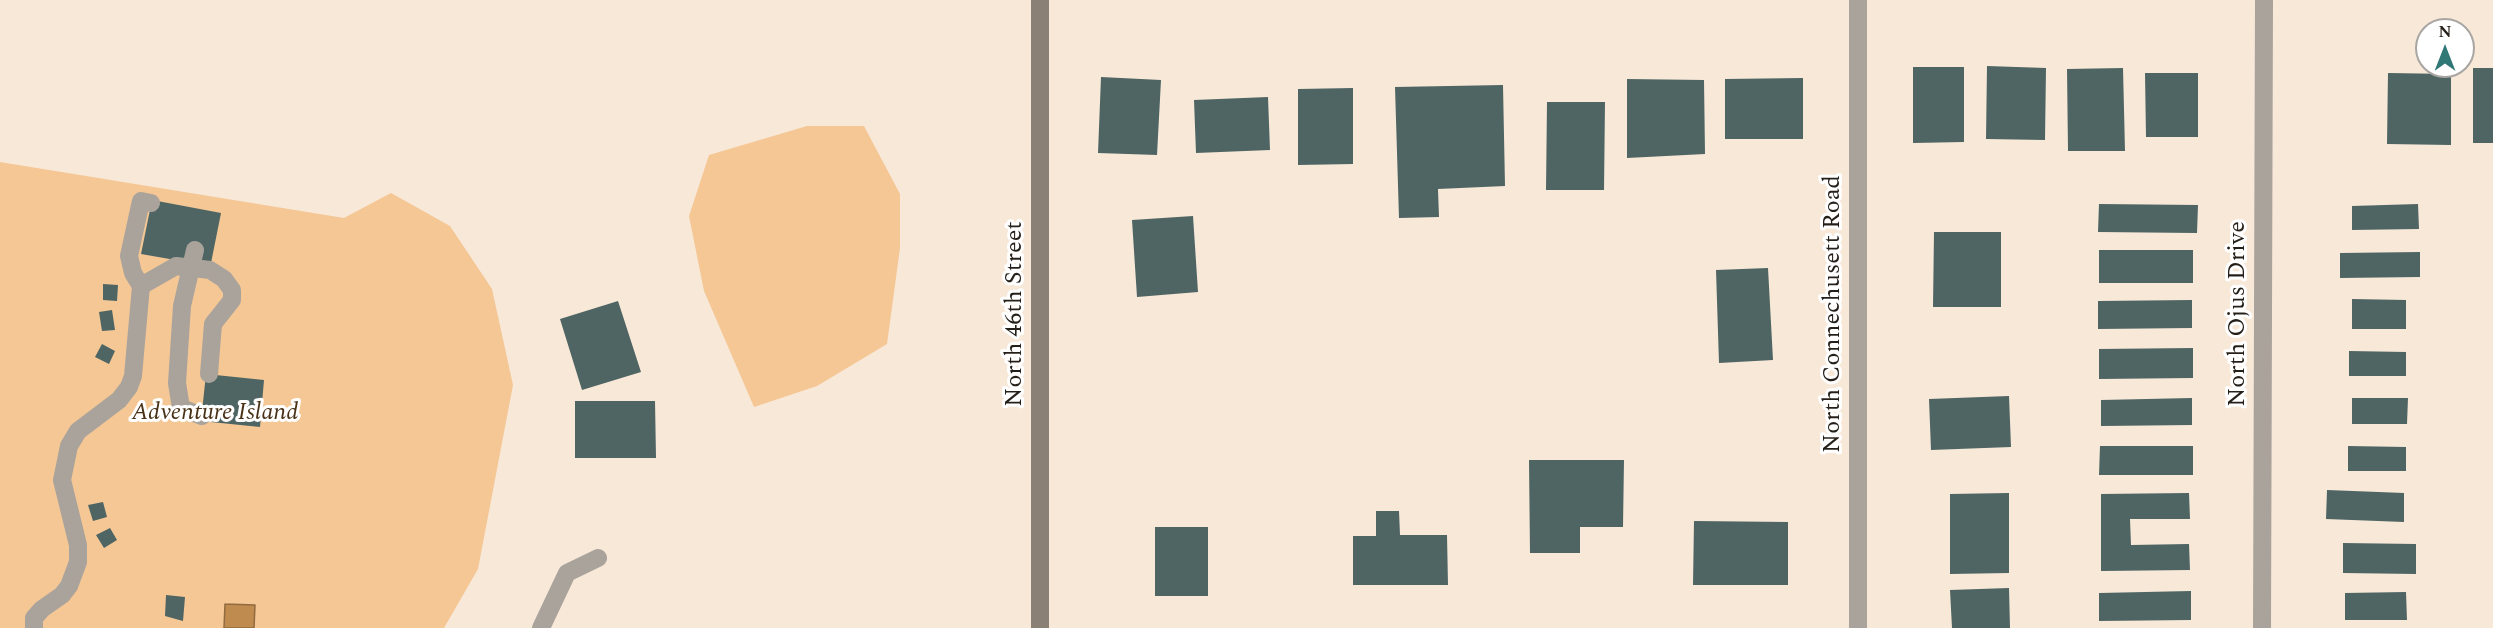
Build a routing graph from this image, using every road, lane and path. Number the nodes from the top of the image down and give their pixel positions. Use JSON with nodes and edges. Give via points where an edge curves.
{"nodes":[{"id":1,"x":1040,"y":0,"type":"edge"},
{"id":2,"x":1858,"y":0,"type":"edge"},
{"id":3,"x":2264,"y":0,"type":"edge"},
{"id":4,"x":151,"y":203,"type":"dead end"},
{"id":5,"x":193,"y":258,"type":"junction"},
{"id":6,"x":141,"y":286,"type":"junction"},
{"id":7,"x":209,"y":374,"type":"dead end"},
{"id":8,"x":202,"y":416,"type":"dead end"},
{"id":9,"x":598,"y":558,"type":"dead end"},
{"id":10,"x":33,"y":628,"type":"edge"},
{"id":11,"x":541,"y":628,"type":"edge"},
{"id":12,"x":1040,"y":628,"type":"edge"},
{"id":13,"x":1858,"y":628,"type":"edge"},
{"id":14,"x":2262,"y":628,"type":"edge"}],
"edges":[{"from":1,"to":12,"type":"street","name":"North 46th Street"},
{"from":2,"to":13,"type":"street","name":"North Connechusett Road"},
{"from":3,"to":14,"type":"street","name":"North Ojus Drive"},
{"from":4,"to":6,"type":"street","via":[[141,201],[129,256]]},
{"from":5,"to":6,"type":"street"},
{"from":5,"to":7,"type":"street","via":[[224,279],[232,290],[232,300],[213,324]]},
{"from":5,"to":8,"type":"street","via":[[182,306],[177,383],[181,408]]},
{"from":6,"to":10,"type":"street","via":[[129,387],[119,400],[78,431],[64,461],[62,480],[78,545],[76,574],[62,595],[34,618]]},
{"from":9,"to":11,"type":"street","via":[[567,573]]}]}
